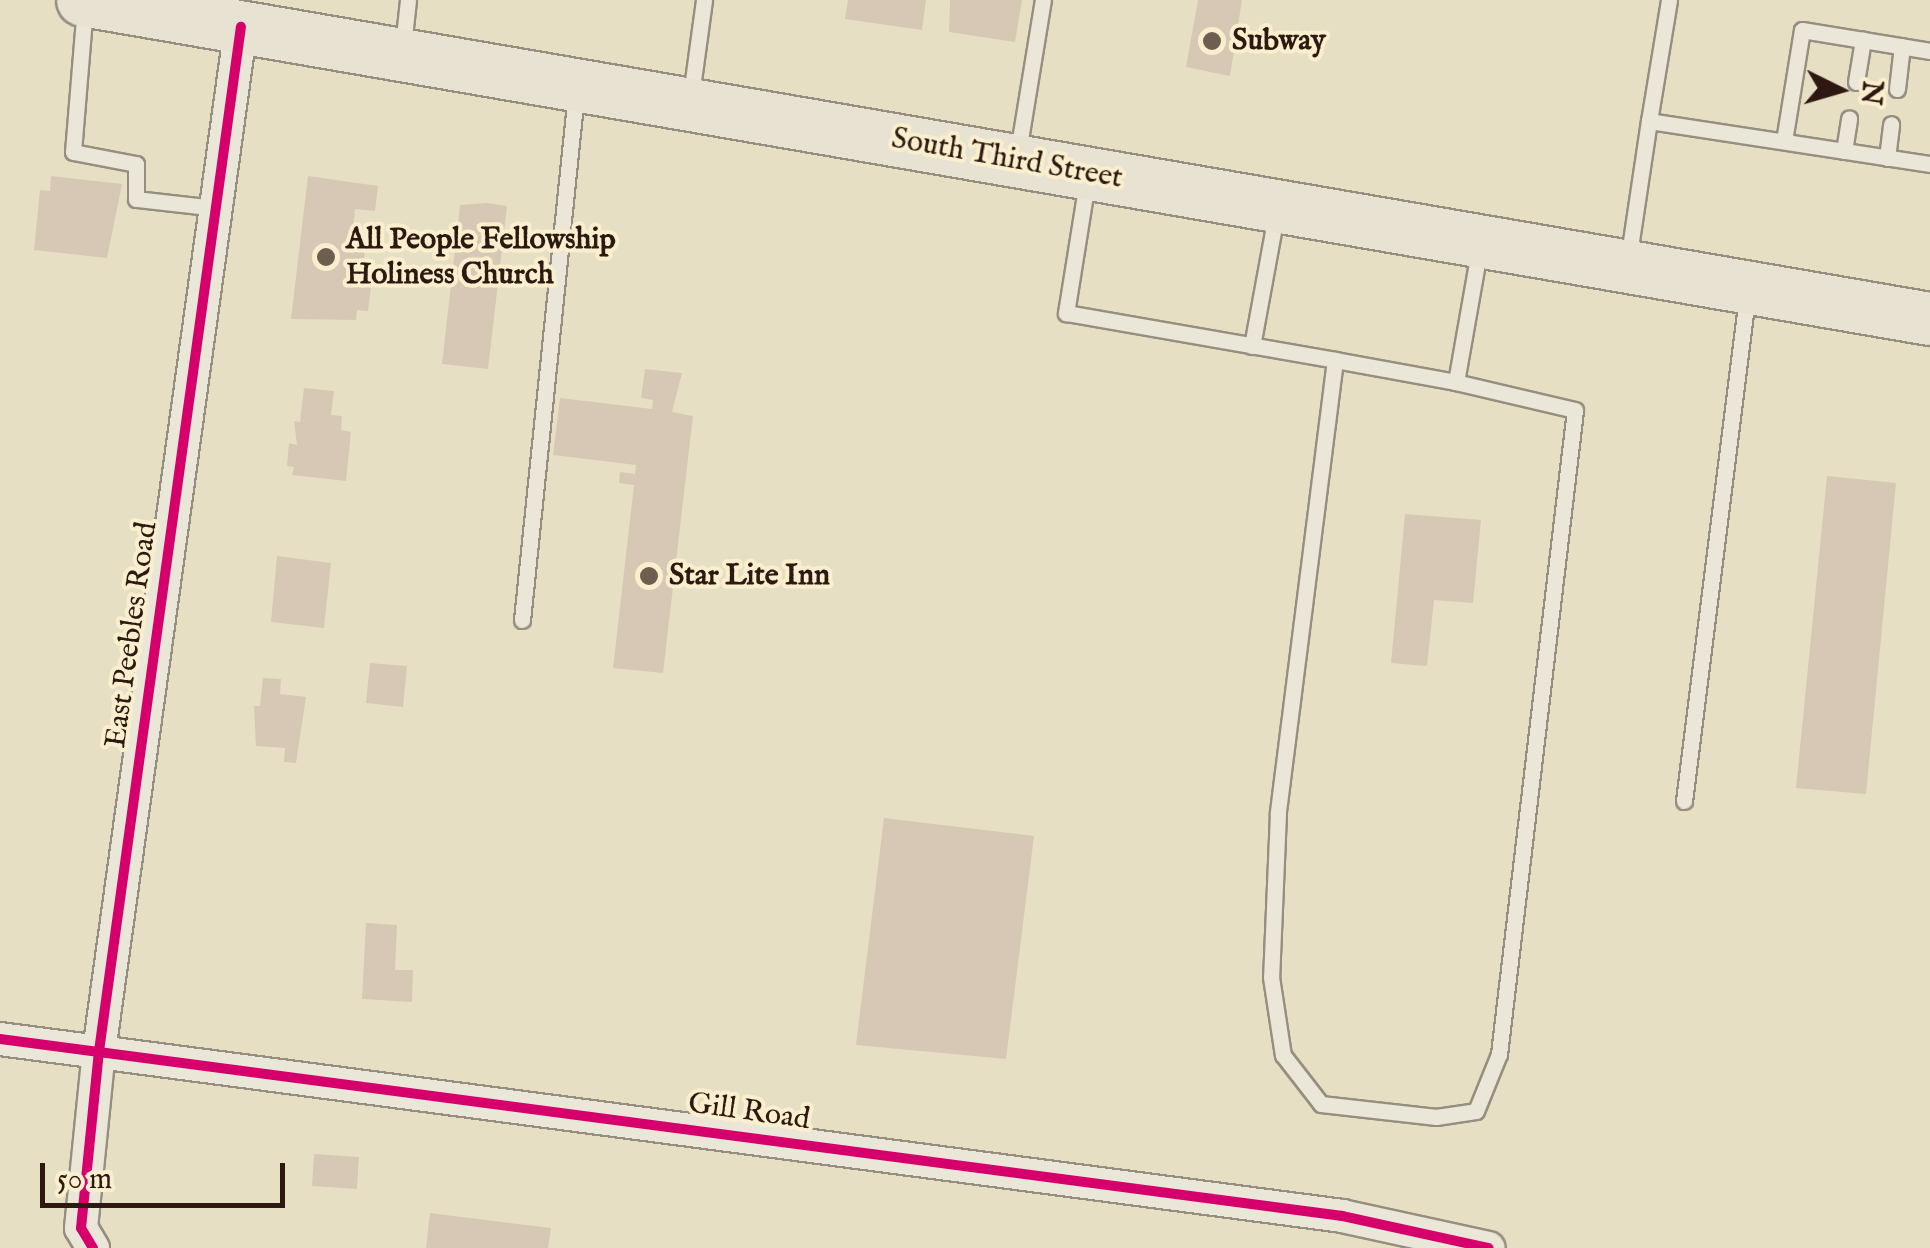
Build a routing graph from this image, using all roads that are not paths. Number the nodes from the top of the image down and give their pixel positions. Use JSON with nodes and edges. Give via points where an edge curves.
{"nodes":[{"id":1,"x":85,"y":0,"type":"edge"},
{"id":2,"x":408,"y":0,"type":"edge"},
{"id":3,"x":704,"y":0,"type":"edge"},
{"id":4,"x":1043,"y":0,"type":"edge"},
{"id":5,"x":1670,"y":0,"type":"edge"},
{"id":6,"x":241,"y":27,"type":"junction"},
{"id":7,"x":1863,"y":40,"type":"junction"},
{"id":8,"x":1902,"y":46,"type":"junction"},
{"id":9,"x":1930,"y":51,"type":"edge"},
{"id":10,"x":402,"y":54,"type":"junction"},
{"id":11,"x":1856,"y":82,"type":"dead end"},
{"id":12,"x":577,"y":85,"type":"junction"},
{"id":13,"x":1896,"y":89,"type":"dead end"},
{"id":14,"x":690,"y":104,"type":"junction"},
{"id":15,"x":1849,"y":118,"type":"dead end"},
{"id":16,"x":1649,"y":121,"type":"junction"},
{"id":17,"x":1891,"y":124,"type":"dead end"},
{"id":18,"x":1784,"y":141,"type":"junction"},
{"id":19,"x":1844,"y":151,"type":"junction"},
{"id":20,"x":1887,"y":158,"type":"junction"},
{"id":21,"x":1017,"y":160,"type":"junction"},
{"id":22,"x":1930,"y":164,"type":"edge"},
{"id":23,"x":1088,"y":173,"type":"junction"},
{"id":24,"x":1278,"y":206,"type":"junction"},
{"id":25,"x":216,"y":208,"type":"junction"},
{"id":26,"x":1481,"y":242,"type":"junction"},
{"id":27,"x":1627,"y":267,"type":"junction"},
{"id":28,"x":1748,"y":288,"type":"junction"},
{"id":29,"x":1930,"y":319,"type":"edge"},
{"id":30,"x":1252,"y":346,"type":"junction"},
{"id":31,"x":1335,"y":360,"type":"junction"},
{"id":32,"x":1456,"y":382,"type":"junction"},
{"id":33,"x":522,"y":620,"type":"dead end"},
{"id":34,"x":1684,"y":801,"type":"dead end"},
{"id":35,"x":0,"y":1039,"type":"edge"},
{"id":36,"x":99,"y":1051,"type":"junction"},
{"id":37,"x":92,"y":1248,"type":"edge"},
{"id":38,"x":1489,"y":1248,"type":"edge"}],
"edges":[{"from":1,"to":6,"type":"highway","name":"South Third Street"},
{"from":1,"to":25,"type":"lane","via":[[73,152],[136,164],[136,199]]},
{"from":2,"to":10,"type":"lane"},
{"from":3,"to":14,"type":"lane"},
{"from":4,"to":21,"type":"lane"},
{"from":5,"to":16,"type":"lane"},
{"from":6,"to":10,"type":"highway","name":"South Third Street"},
{"from":6,"to":25,"type":"street","name":"East Peebles Road"},
{"from":7,"to":8,"type":"lane"},
{"from":7,"to":11,"type":"lane"},
{"from":7,"to":18,"type":"lane","via":[[1802,30]]},
{"from":8,"to":9,"type":"lane"},
{"from":8,"to":13,"type":"lane"},
{"from":10,"to":12,"type":"highway","name":"South Third Street"},
{"from":12,"to":14,"type":"highway","name":"South Third Street"},
{"from":12,"to":33,"type":"lane"},
{"from":14,"to":21,"type":"highway","name":"South Third Street"},
{"from":15,"to":19,"type":"lane"},
{"from":16,"to":18,"type":"lane"},
{"from":16,"to":27,"type":"lane"},
{"from":17,"to":20,"type":"lane"},
{"from":18,"to":19,"type":"lane"},
{"from":19,"to":20,"type":"lane"},
{"from":20,"to":22,"type":"lane"},
{"from":21,"to":23,"type":"highway","name":"South Third Street"},
{"from":23,"to":24,"type":"highway","name":"South Third Street"},
{"from":23,"to":30,"type":"lane","via":[[1066,313]]},
{"from":24,"to":26,"type":"highway","name":"South Third Street"},
{"from":24,"to":30,"type":"lane"},
{"from":25,"to":36,"type":"street","name":"East Peebles Road"},
{"from":26,"to":27,"type":"highway","name":"South Third Street"},
{"from":26,"to":32,"type":"lane"},
{"from":27,"to":28,"type":"highway","name":"South Third Street"},
{"from":28,"to":29,"type":"highway","name":"South Third Street"},
{"from":28,"to":34,"type":"lane"},
{"from":30,"to":31,"type":"lane"},
{"from":31,"to":32,"type":"lane"},
{"from":31,"to":32,"type":"lane","via":[[1278,812],[1271,977],[1283,1056],[1320,1104],[1436,1117],[1476,1111],[1499,1054],[1575,410]]},
{"from":35,"to":36,"type":"street","name":"Gill Road"},
{"from":36,"to":37,"type":"street","name":"East Peebles Road","via":[[80,1228]]},
{"from":36,"to":38,"type":"street","name":"Gill Road","via":[[1342,1216]]}]}
